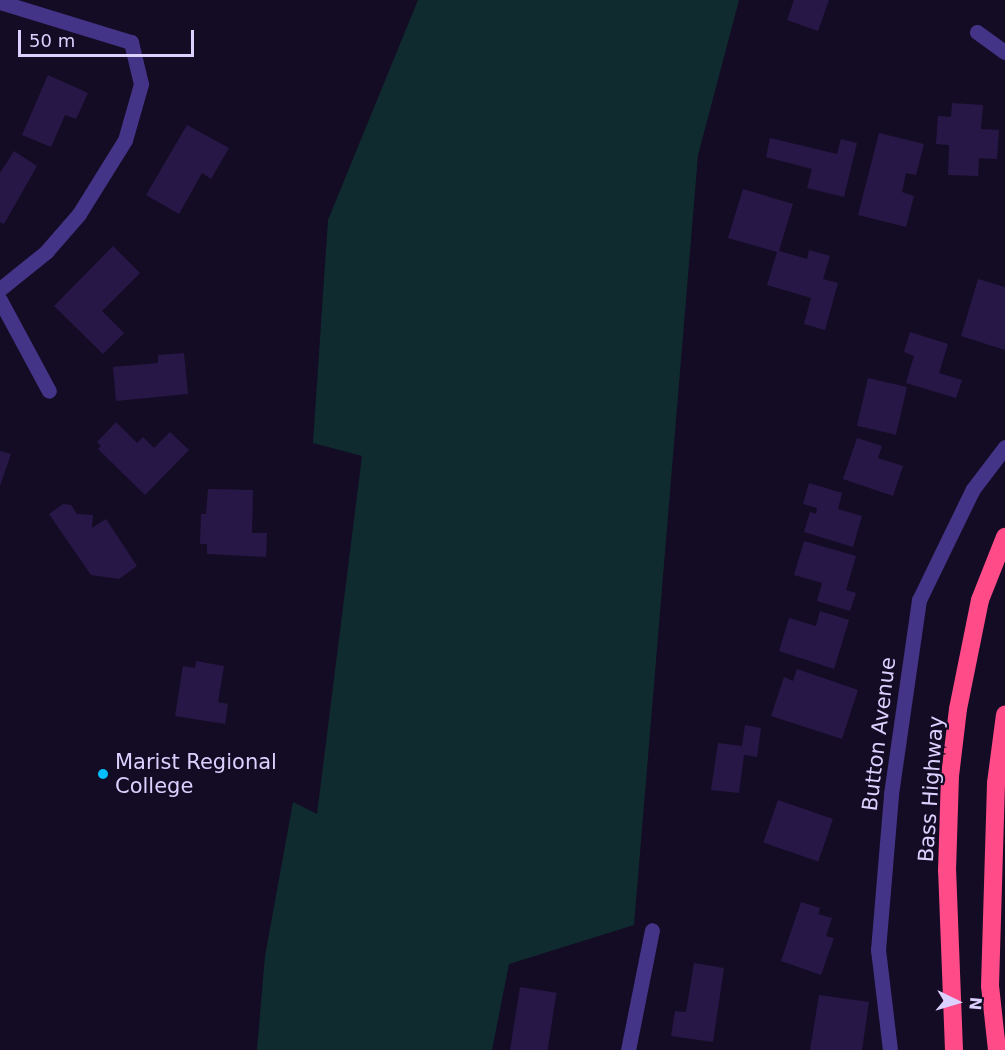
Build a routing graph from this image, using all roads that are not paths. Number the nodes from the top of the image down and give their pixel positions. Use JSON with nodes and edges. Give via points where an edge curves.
{"nodes":[{"id":1,"x":0,"y":2,"type":"edge"},
{"id":2,"x":977,"y":32,"type":"dead end"},
{"id":3,"x":1005,"y":52,"type":"edge"},
{"id":4,"x":0,"y":289,"type":"edge"},
{"id":5,"x":0,"y":300,"type":"edge"},
{"id":6,"x":49,"y":391,"type":"dead end"},
{"id":7,"x":1005,"y":447,"type":"edge"},
{"id":8,"x":1005,"y":537,"type":"edge"},
{"id":9,"x":1005,"y":715,"type":"edge"},
{"id":10,"x":652,"y":930,"type":"dead end"},
{"id":11,"x":628,"y":1050,"type":"edge"},
{"id":12,"x":890,"y":1050,"type":"edge"},
{"id":13,"x":954,"y":1050,"type":"edge"},
{"id":14,"x":997,"y":1050,"type":"edge"}],
"edges":[{"from":1,"to":4,"type":"street","via":[[131,42],[141,84],[125,140],[79,214],[46,252]]},
{"from":2,"to":3,"type":"street"},
{"from":5,"to":6,"type":"street"},
{"from":7,"to":12,"type":"street","name":"Button Avenue","via":[[974,489],[919,600],[891,794],[879,950]]},
{"from":8,"to":13,"type":"highway","name":"Bass Highway","via":[[980,600],[958,709],[950,776],[947,871]]},
{"from":9,"to":14,"type":"highway","via":[[996,783],[992,894],[990,986]]},
{"from":10,"to":11,"type":"street"}]}
